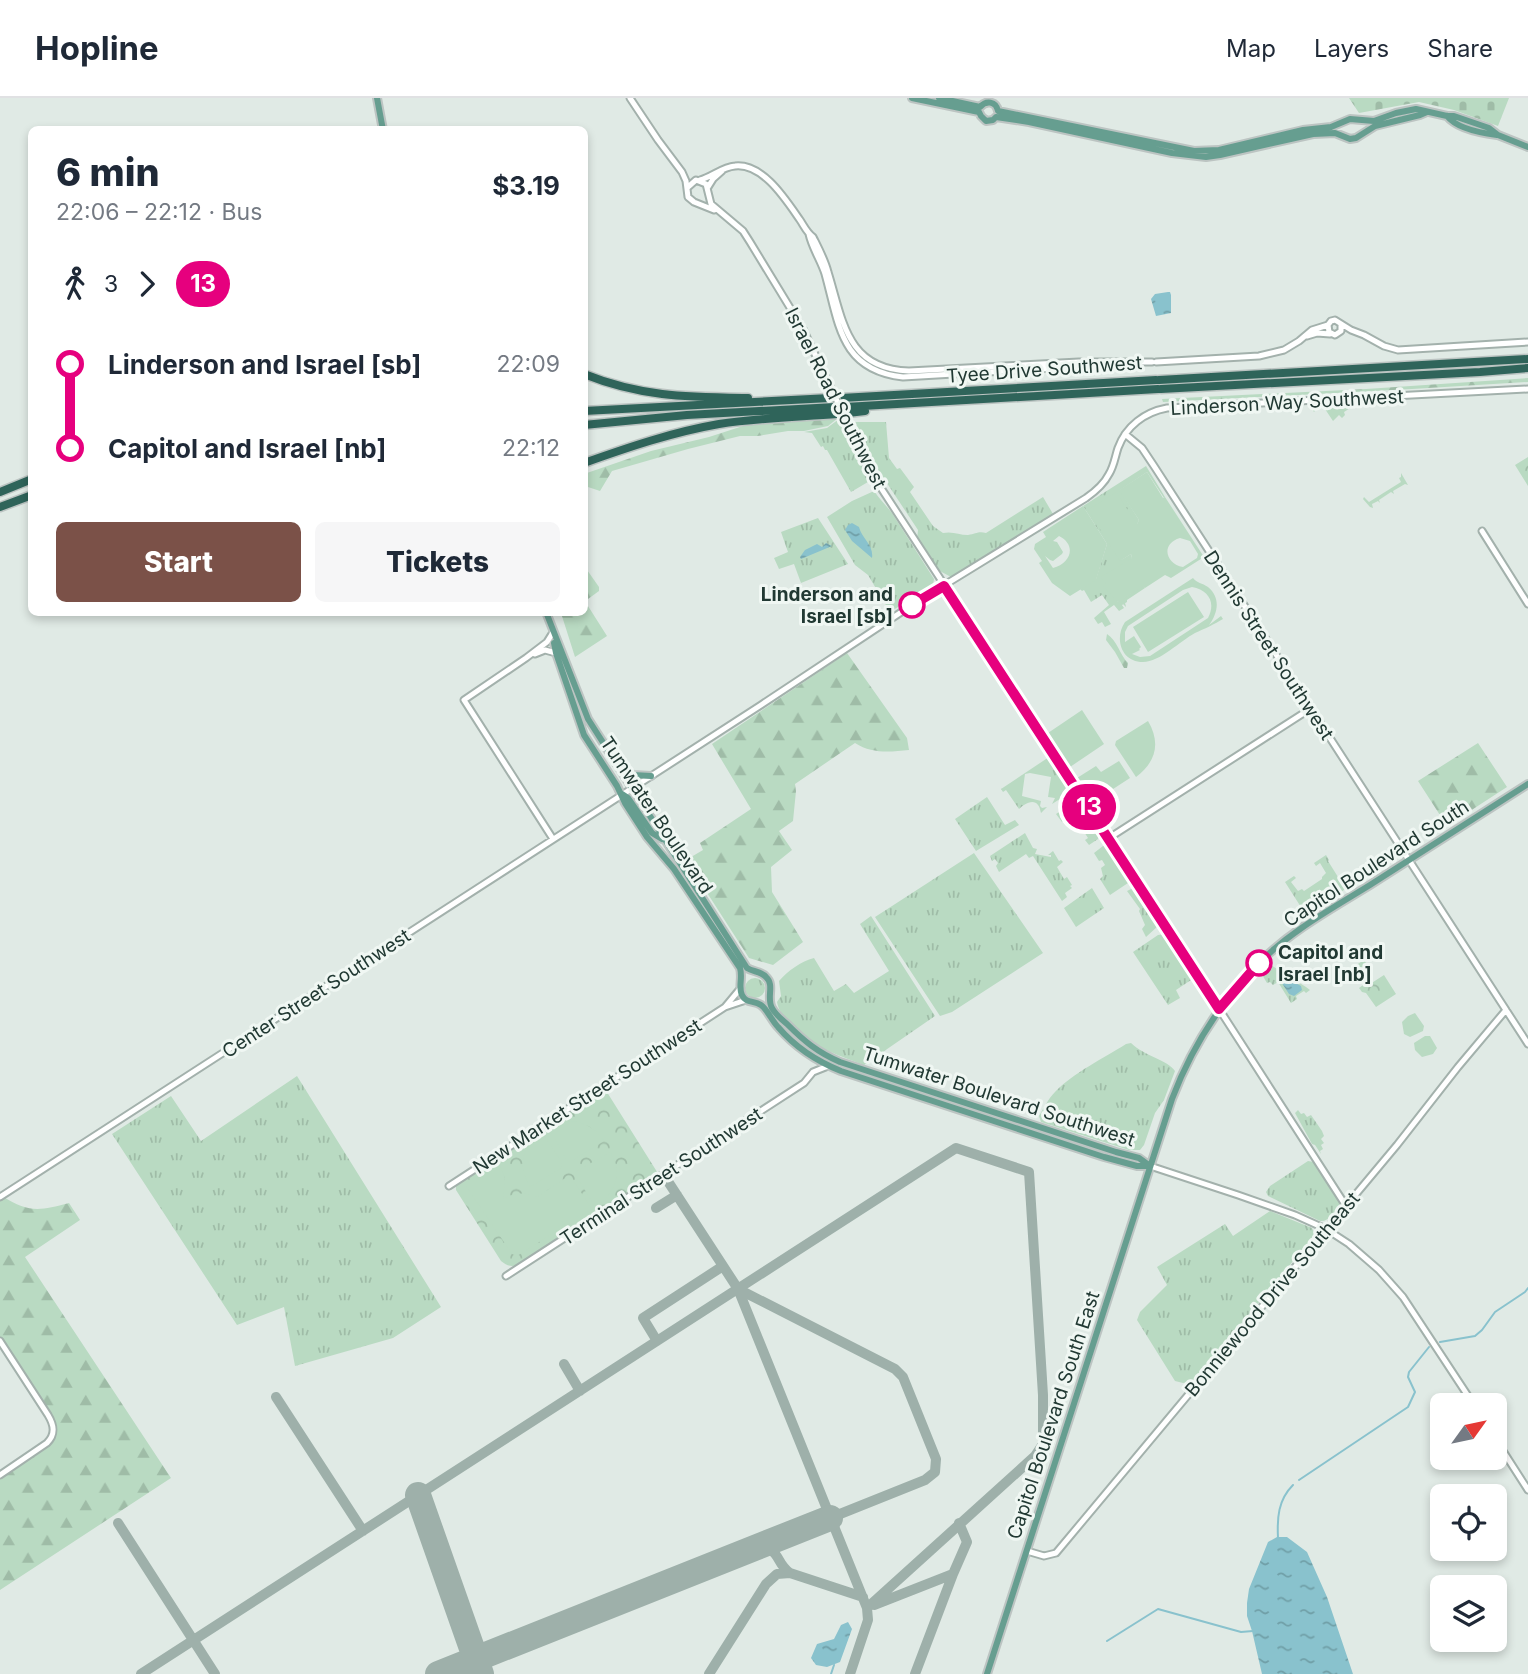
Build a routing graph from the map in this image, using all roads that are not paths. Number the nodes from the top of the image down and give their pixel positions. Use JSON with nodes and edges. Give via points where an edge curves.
{"nodes":[{"id":1,"x":377,"y":98,"type":"edge"},
{"id":2,"x":631,"y":98,"type":"edge"},
{"id":3,"x":912,"y":98,"type":"edge"},
{"id":4,"x":940,"y":98,"type":"edge"},
{"id":5,"x":980,"y":110,"type":"junction"},
{"id":6,"x":1427,"y":112,"type":"junction"},
{"id":7,"x":997,"y":114,"type":"junction"},
{"id":8,"x":1356,"y":119,"type":"junction"},
{"id":9,"x":1347,"y":120,"type":"junction"},
{"id":10,"x":382,"y":126,"type":"edge"},
{"id":11,"x":1361,"y":134,"type":"junction"},
{"id":12,"x":1347,"y":137,"type":"junction"},
{"id":13,"x":1528,"y":147,"type":"edge"},
{"id":14,"x":673,"y":160,"type":"junction"},
{"id":15,"x":724,"y":169,"type":"junction"},
{"id":16,"x":699,"y":180,"type":"junction"},
{"id":17,"x":687,"y":189,"type":"junction"},
{"id":18,"x":708,"y":191,"type":"junction"},
{"id":19,"x":682,"y":199,"type":"dead end"},
{"id":20,"x":695,"y":202,"type":"junction"},
{"id":21,"x":687,"y":205,"type":"dead end"},
{"id":22,"x":723,"y":214,"type":"junction"},
{"id":23,"x":809,"y":234,"type":"junction"},
{"id":24,"x":1341,"y":324,"type":"junction"},
{"id":25,"x":1328,"y":325,"type":"junction"},
{"id":26,"x":1351,"y":330,"type":"junction"},
{"id":27,"x":1340,"y":333,"type":"junction"},
{"id":28,"x":1331,"y":334,"type":"junction"},
{"id":29,"x":1307,"y":336,"type":"junction"},
{"id":30,"x":1528,"y":342,"type":"edge"},
{"id":31,"x":1528,"y":359,"type":"edge"},
{"id":32,"x":1156,"y":362,"type":"dead end"},
{"id":33,"x":1528,"y":368,"type":"edge"},
{"id":34,"x":588,"y":375,"type":"edge"},
{"id":35,"x":1159,"y":385,"type":"junction"},
{"id":36,"x":1528,"y":388,"type":"edge"},
{"id":37,"x":841,"y":398,"type":"dead end"},
{"id":38,"x":588,"y":411,"type":"edge"},
{"id":39,"x":846,"y":414,"type":"junction"},
{"id":40,"x":588,"y":425,"type":"edge"},
{"id":41,"x":1125,"y":434,"type":"junction"},
{"id":42,"x":588,"y":462,"type":"edge"},
{"id":43,"x":28,"y":481,"type":"edge"},
{"id":44,"x":0,"y":492,"type":"edge"},
{"id":45,"x":28,"y":496,"type":"edge"},
{"id":46,"x":0,"y":507,"type":"edge"},
{"id":47,"x":1482,"y":531,"type":"dead end"},
{"id":48,"x":944,"y":586,"type":"junction"},
{"id":49,"x":1528,"y":604,"type":"edge"},
{"id":50,"x":547,"y":616,"type":"edge"},
{"id":51,"x":549,"y":621,"type":"junction"},
{"id":52,"x":552,"y":634,"type":"junction"},
{"id":53,"x":556,"y":653,"type":"junction"},
{"id":54,"x":526,"y":658,"type":"junction"},
{"id":55,"x":1310,"y":709,"type":"junction"},
{"id":56,"x":618,"y":766,"type":"junction"},
{"id":57,"x":651,"y":776,"type":"junction"},
{"id":58,"x":1528,"y":784,"type":"edge"},
{"id":59,"x":632,"y":788,"type":"junction"},
{"id":60,"x":622,"y":794,"type":"junction"},
{"id":61,"x":1109,"y":838,"type":"junction"},
{"id":62,"x":553,"y":839,"type":"junction"},
{"id":63,"x":665,"y":840,"type":"junction"},
{"id":64,"x":1409,"y":860,"type":"junction"},
{"id":65,"x":755,"y":972,"type":"junction"},
{"id":66,"x":742,"y":979,"type":"junction"},
{"id":67,"x":740,"y":989,"type":"junction"},
{"id":68,"x":770,"y":994,"type":"junction"},
{"id":69,"x":746,"y":1000,"type":"junction"},
{"id":70,"x":755,"y":1003,"type":"junction"},
{"id":71,"x":725,"y":1007,"type":"junction"},
{"id":72,"x":1219,"y":1009,"type":"junction"},
{"id":73,"x":1506,"y":1010,"type":"junction"},
{"id":74,"x":776,"y":1019,"type":"junction"},
{"id":75,"x":1528,"y":1044,"type":"edge"},
{"id":76,"x":810,"y":1056,"type":"junction"},
{"id":77,"x":828,"y":1066,"type":"junction"},
{"id":78,"x":813,"y":1072,"type":"junction"},
{"id":79,"x":1150,"y":1166,"type":"junction"},
{"id":80,"x":449,"y":1186,"type":"dead end"},
{"id":81,"x":0,"y":1197,"type":"edge"},
{"id":82,"x":1346,"y":1206,"type":"junction"},
{"id":83,"x":1326,"y":1229,"type":"junction"},
{"id":84,"x":506,"y":1276,"type":"dead end"},
{"id":85,"x":0,"y":1341,"type":"edge"},
{"id":86,"x":1466,"y":1393,"type":"edge"},
{"id":87,"x":1507,"y":1457,"type":"edge"},
{"id":88,"x":0,"y":1475,"type":"edge"},
{"id":89,"x":1528,"y":1490,"type":"edge"},
{"id":90,"x":1027,"y":1551,"type":"junction"},
{"id":91,"x":987,"y":1674,"type":"edge"}],
"edges":[{"from":1,"to":10,"type":"main road"},
{"from":2,"to":14,"type":"street"},
{"from":3,"to":5,"type":"main road"},
{"from":4,"to":5,"type":"main road"},
{"from":5,"to":7,"type":"main road","via":[[986,121]]},
{"from":5,"to":7,"type":"main road","via":[[990,102],[996,105]]},
{"from":6,"to":8,"type":"main road","via":[[1412,109],[1374,121]]},
{"from":6,"to":11,"type":"main road"},
{"from":6,"to":13,"type":"main road","via":[[1489,128]]},
{"from":7,"to":9,"type":"main road","via":[[1201,152]]},
{"from":7,"to":12,"type":"main road","via":[[1198,156],[1313,134]]},
{"from":8,"to":9,"type":"main road"},
{"from":8,"to":11,"type":"main road","via":[[1362,125]]},
{"from":9,"to":12,"type":"main road","via":[[1342,128]]},
{"from":11,"to":12,"type":"main road"},
{"from":14,"to":16,"type":"street"},
{"from":14,"to":17,"type":"street"},
{"from":15,"to":16,"type":"street","name":"Tyee Drive Southwest"},
{"from":15,"to":18,"type":"street"},
{"from":15,"to":23,"type":"street","name":"Tyee Drive Southwest","via":[[742,166],[760,172]]},
{"from":16,"to":17,"type":"street"},
{"from":16,"to":18,"type":"street"},
{"from":17,"to":19,"type":"street"},
{"from":17,"to":20,"type":"street"},
{"from":18,"to":20,"type":"street","via":[[704,201]]},
{"from":18,"to":22,"type":"street","name":"Israel Road Southwest","via":[[711,204]]},
{"from":20,"to":21,"type":"street"},
{"from":20,"to":22,"type":"street","name":"Israel Road Southwest"},
{"from":22,"to":39,"type":"street","name":"Israel Road Southwest","bridge":true,"via":[[743,231],[759,256]]},
{"from":23,"to":23,"type":"street","name":"Tyee Drive Southwest","via":[[843,339],[856,357],[878,371],[903,377],[1152,362],[887,369],[864,356],[848,335],[827,268]]},
{"from":24,"to":25,"type":"street","name":"Tyee Drive Southwest","via":[[1333,320]]},
{"from":24,"to":26,"type":"street"},
{"from":24,"to":27,"type":"street"},
{"from":25,"to":28,"type":"street"},
{"from":25,"to":29,"type":"street","name":"Tyee Drive Southwest"},
{"from":26,"to":27,"type":"street","name":"Tyee Drive Southwest"},
{"from":26,"to":30,"type":"street","via":[[1398,350]]},
{"from":27,"to":28,"type":"street","name":"Tyee Drive Southwest"},
{"from":28,"to":29,"type":"street","name":"Tyee Drive Southwest"},
{"from":29,"to":32,"type":"street","name":"Tyee Drive Southwest","via":[[1264,355]]},
{"from":31,"to":35,"type":"highway"},
{"from":33,"to":35,"type":"highway"},
{"from":34,"to":38,"type":"highway","via":[[668,396],[826,398]]},
{"from":35,"to":37,"type":"highway"},
{"from":35,"to":39,"type":"highway"},
{"from":36,"to":41,"type":"street","name":"Linderson Way Southwest","via":[[1167,408],[1146,415]]},
{"from":39,"to":48,"type":"street","name":"Israel Road Southwest","via":[[866,463]]},
{"from":40,"to":42,"type":"highway","via":[[687,415],[836,410],[718,425],[661,437]]},
{"from":41,"to":48,"type":"street","via":[[1109,475],[1094,492]]},
{"from":41,"to":55,"type":"street","name":"Dennis Street Southwest","via":[[1145,452]]},
{"from":43,"to":44,"type":"highway"},
{"from":45,"to":46,"type":"highway"},
{"from":47,"to":49,"type":"street"},
{"from":48,"to":57,"type":"street"},
{"from":48,"to":61,"type":"street","name":"Israel Road Southwest"},
{"from":50,"to":51,"type":"main road","name":"Tumwater Boulevard"},
{"from":51,"to":52,"type":"main road","name":"Tumwater Boulevard"},
{"from":51,"to":56,"type":"main road","name":"Tumwater Boulevard","via":[[588,719]]},
{"from":52,"to":53,"type":"main road","name":"Tumwater Boulevard"},
{"from":52,"to":54,"type":"street"},
{"from":53,"to":54,"type":"street","via":[[545,650]]},
{"from":53,"to":60,"type":"main road","name":"Tumwater Boulevard","via":[[584,734]]},
{"from":54,"to":62,"type":"street","via":[[464,700]]},
{"from":55,"to":61,"type":"street"},
{"from":55,"to":64,"type":"street","name":"Dennis Street Southwest"},
{"from":56,"to":57,"type":"main road","via":[[633,775]]},
{"from":56,"to":59,"type":"main road","name":"Tumwater Boulevard"},
{"from":57,"to":59,"type":"street"},
{"from":58,"to":64,"type":"main road","name":"Capitol Boulevard South"},
{"from":59,"to":60,"type":"street","name":"Center Street Southwest"},
{"from":59,"to":63,"type":"main road","name":"Tumwater Boulevard"},
{"from":60,"to":62,"type":"street","name":"Center Street Southwest"},
{"from":60,"to":63,"type":"main road","via":[[652,833]]},
{"from":60,"to":66,"type":"main road","name":"Tumwater Boulevard","via":[[740,968]]},
{"from":61,"to":72,"type":"street","name":"Israel Road Southwest"},
{"from":62,"to":81,"type":"street","name":"Center Street Southwest"},
{"from":63,"to":65,"type":"main road","name":"Tumwater Boulevard","via":[[747,968]]},
{"from":64,"to":72,"type":"main road","name":"Capitol Boulevard South","via":[[1280,944]]},
{"from":64,"to":73,"type":"street","name":"Dennis Street Southwest"},
{"from":65,"to":66,"type":"main road"},
{"from":65,"to":68,"type":"main road","via":[[769,979]]},
{"from":66,"to":67,"type":"main road"},
{"from":67,"to":69,"type":"main road"},
{"from":67,"to":71,"type":"street","name":"New Market Street Southwest"},
{"from":68,"to":70,"type":"main road"},
{"from":68,"to":74,"type":"main road"},
{"from":69,"to":70,"type":"main road"},
{"from":69,"to":71,"type":"street","name":"New Market Street Southwest"},
{"from":70,"to":74,"type":"main road"},
{"from":71,"to":80,"type":"street","name":"New Market Street Southwest"},
{"from":72,"to":79,"type":"main road","name":"Capitol Boulevard South","via":[[1184,1067]]},
{"from":72,"to":82,"type":"street","name":"Israel Road Southwest"},
{"from":73,"to":75,"type":"street","name":"Dennis Street Southwest"},
{"from":73,"to":82,"type":"street","name":"Bonniewood Drive Southeast"},
{"from":74,"to":76,"type":"main road","name":"Tumwater Boulevard Southwest","via":[[791,1041]]},
{"from":74,"to":79,"type":"main road","name":"Tumwater Boulevard Southwest","via":[[840,1062],[1139,1158]]},
{"from":76,"to":77,"type":"main road","name":"Tumwater Boulevard Southwest"},
{"from":76,"to":78,"type":"street"},
{"from":77,"to":78,"type":"street","name":"Terminal Street Southwest"},
{"from":77,"to":79,"type":"main road","name":"Tumwater Boulevard Southwest","via":[[1104,1157]]},
{"from":78,"to":84,"type":"street","name":"Terminal Street Southwest","via":[[804,1083]]},
{"from":79,"to":83,"type":"street"},
{"from":79,"to":90,"type":"main road","name":"Capitol Boulevard South East"},
{"from":82,"to":83,"type":"street","name":"Bonniewood Drive Southeast"},
{"from":83,"to":86,"type":"street","via":[[1369,1261],[1403,1297]]},
{"from":83,"to":90,"type":"street","name":"Bonniewood Drive Southeast","via":[[1056,1553],[1044,1556]]},
{"from":85,"to":88,"type":"street","via":[[51,1419],[54,1431],[47,1443]]},
{"from":87,"to":89,"type":"street"},
{"from":90,"to":91,"type":"main road","name":"Capitol Boulevard South East"}]}
